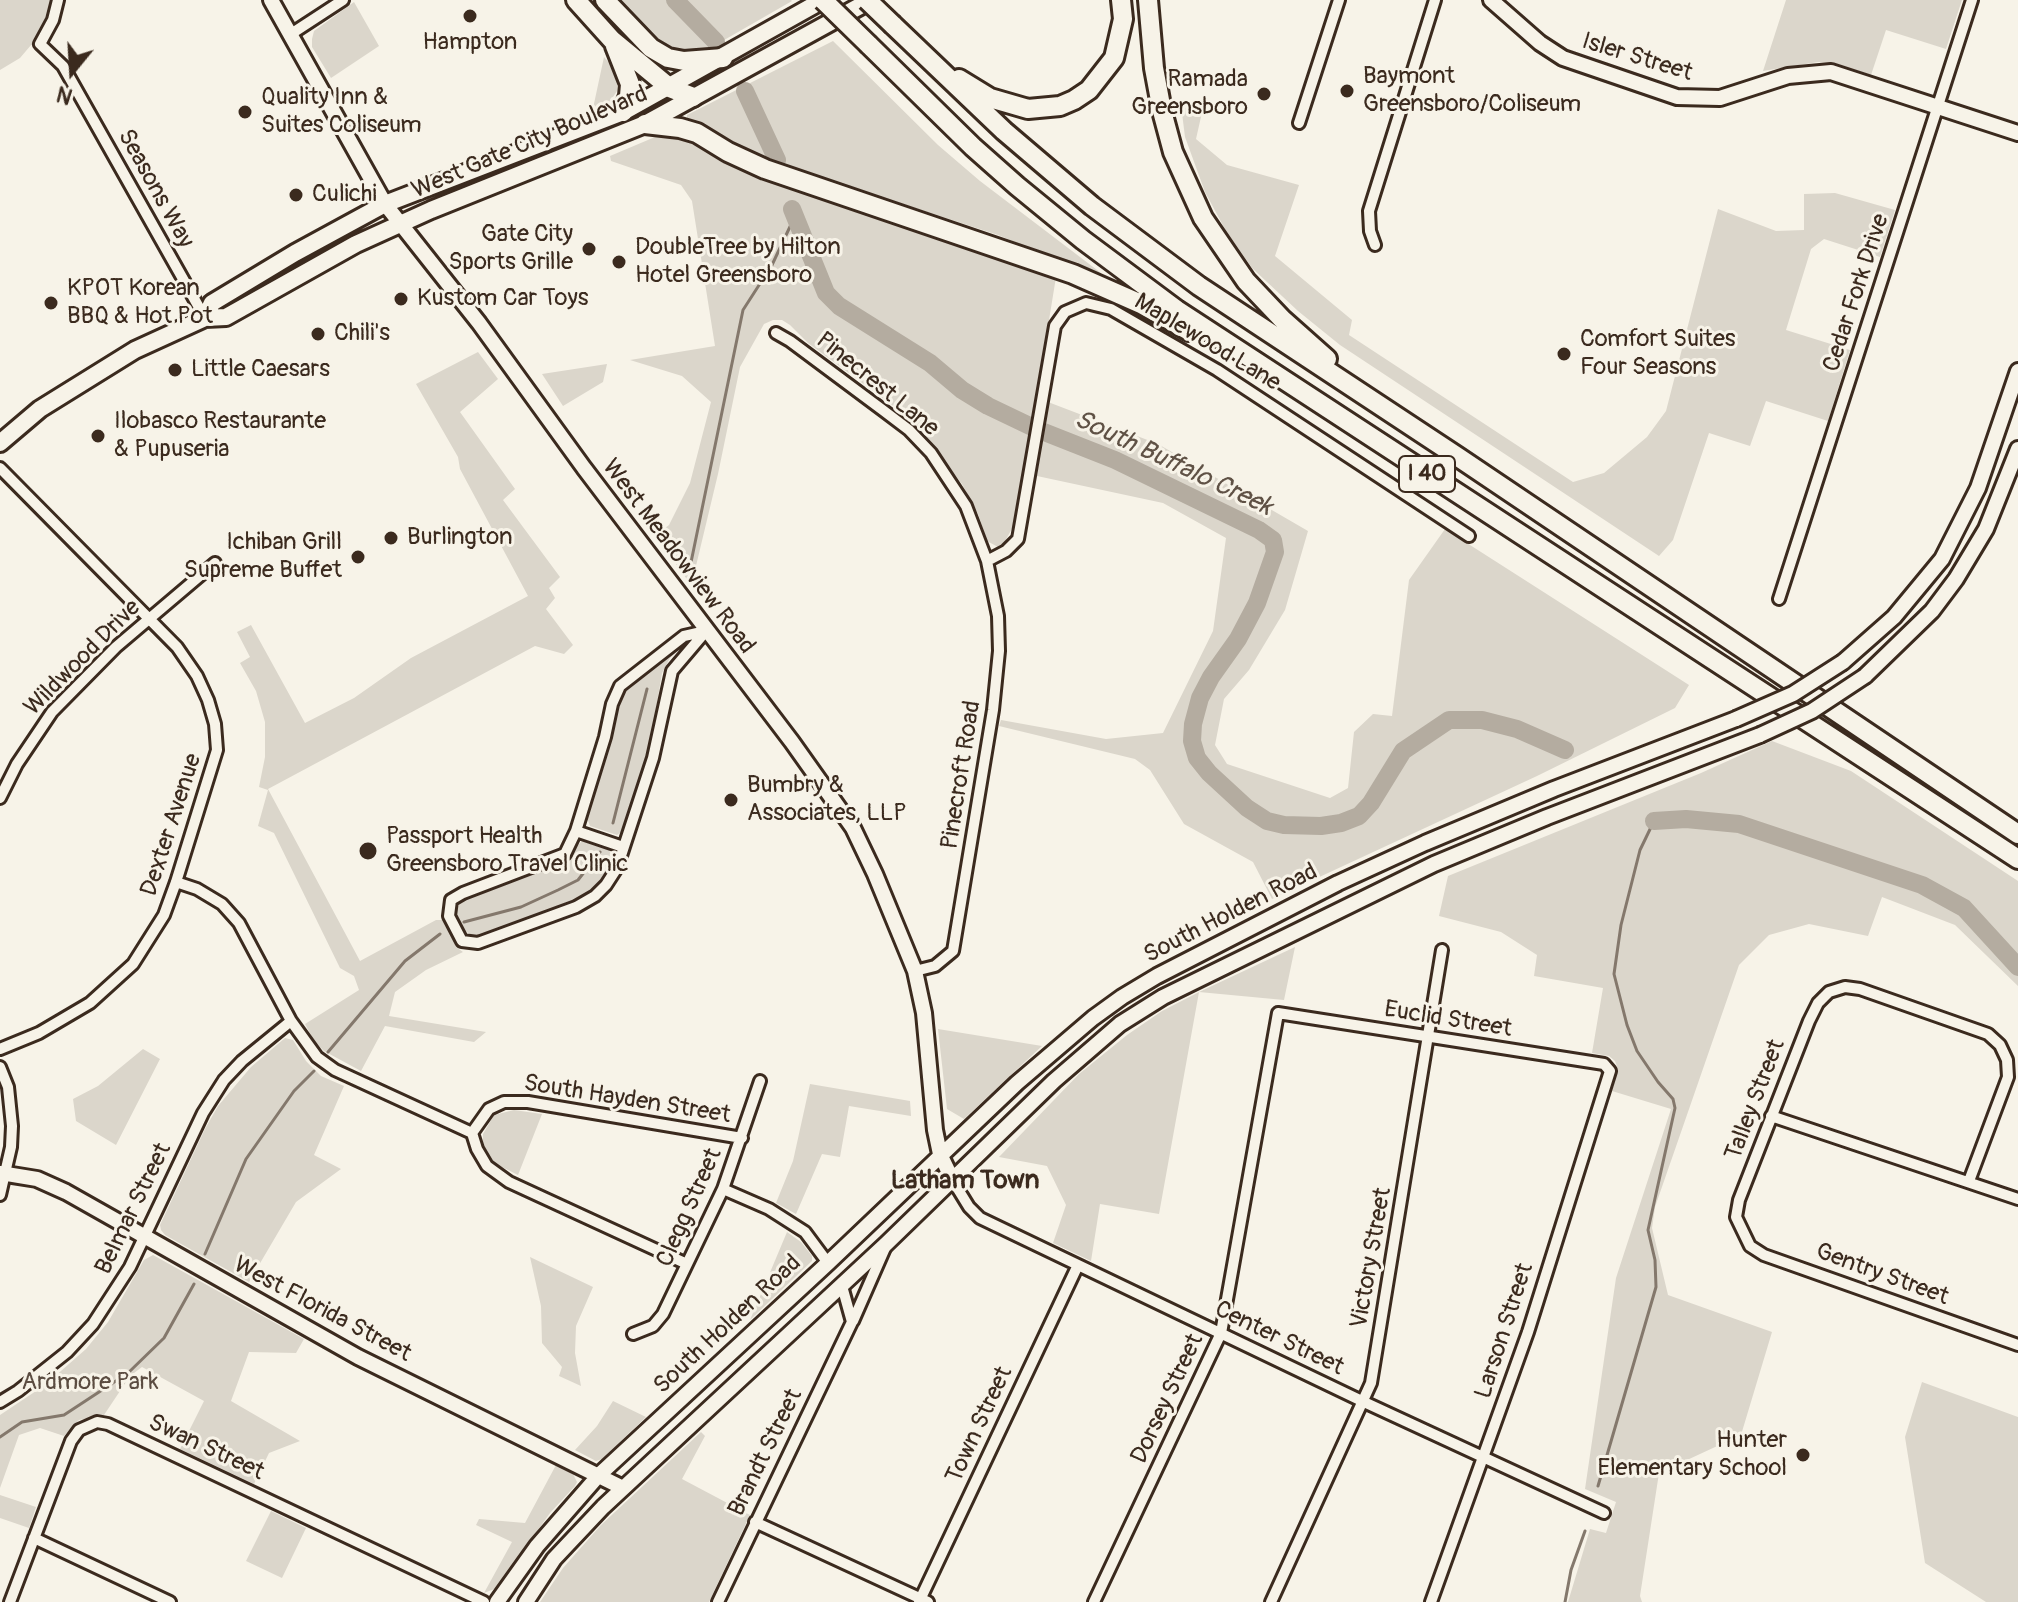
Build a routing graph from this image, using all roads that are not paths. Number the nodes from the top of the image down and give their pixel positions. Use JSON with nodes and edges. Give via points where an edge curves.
{"nodes":[{"id":1,"x":58,"y":0,"type":"edge"},
{"id":2,"x":271,"y":0,"type":"edge"},
{"id":3,"x":343,"y":0,"type":"edge"},
{"id":4,"x":576,"y":0,"type":"edge"},
{"id":5,"x":605,"y":0,"type":"edge"},
{"id":6,"x":823,"y":0,"type":"edge"},
{"id":7,"x":869,"y":0,"type":"edge"},
{"id":8,"x":1121,"y":0,"type":"edge"},
{"id":9,"x":1148,"y":0,"type":"edge"},
{"id":10,"x":1339,"y":0,"type":"edge"},
{"id":11,"x":1435,"y":0,"type":"edge"},
{"id":12,"x":1491,"y":0,"type":"edge"},
{"id":13,"x":1972,"y":0,"type":"edge"},
{"id":14,"x":291,"y":34,"type":"junction"},
{"id":15,"x":612,"y":40,"type":"junction"},
{"id":16,"x":723,"y":58,"type":"junction"},
{"id":17,"x":936,"y":69,"type":"junction"},
{"id":18,"x":670,"y":88,"type":"junction"},
{"id":19,"x":693,"y":97,"type":"junction"},
{"id":20,"x":1939,"y":106,"type":"junction"},
{"id":21,"x":623,"y":112,"type":"junction"},
{"id":22,"x":1299,"y":123,"type":"dead end"},
{"id":23,"x":645,"y":124,"type":"junction"},
{"id":24,"x":2018,"y":133,"type":"edge"},
{"id":25,"x":385,"y":204,"type":"junction"},
{"id":26,"x":401,"y":224,"type":"junction"},
{"id":27,"x":1375,"y":245,"type":"dead end"},
{"id":28,"x":205,"y":318,"type":"junction"},
{"id":29,"x":776,"y":333,"type":"dead end"},
{"id":30,"x":2018,"y":371,"type":"edge"},
{"id":31,"x":1378,"y":403,"type":"junction"},
{"id":32,"x":1358,"y":427,"type":"junction"},
{"id":33,"x":0,"y":443,"type":"edge"},
{"id":34,"x":2018,"y":449,"type":"edge"},
{"id":35,"x":0,"y":468,"type":"edge"},
{"id":36,"x":1469,"y":536,"type":"dead end"},
{"id":37,"x":987,"y":561,"type":"junction"},
{"id":38,"x":215,"y":563,"type":"dead end"},
{"id":39,"x":1779,"y":599,"type":"dead end"},
{"id":40,"x":148,"y":618,"type":"junction"},
{"id":41,"x":706,"y":631,"type":"junction"},
{"id":42,"x":0,"y":798,"type":"edge"},
{"id":43,"x":576,"y":831,"type":"junction"},
{"id":44,"x":2018,"y":834,"type":"edge"},
{"id":45,"x":623,"y":847,"type":"junction"},
{"id":46,"x":2018,"y":859,"type":"edge"},
{"id":47,"x":176,"y":882,"type":"junction"},
{"id":48,"x":1442,"y":950,"type":"dead end"},
{"id":49,"x":915,"y":971,"type":"junction"},
{"id":50,"x":1278,"y":1013,"type":"joint"},
{"id":51,"x":291,"y":1021,"type":"junction"},
{"id":52,"x":1429,"y":1038,"type":"junction"},
{"id":53,"x":0,"y":1049,"type":"edge"},
{"id":54,"x":0,"y":1067,"type":"edge"},
{"id":55,"x":1610,"y":1071,"type":"joint"},
{"id":56,"x":760,"y":1081,"type":"dead end"},
{"id":57,"x":1771,"y":1116,"type":"junction"},
{"id":58,"x":472,"y":1133,"type":"junction"},
{"id":59,"x":742,"y":1138,"type":"junction"},
{"id":60,"x":940,"y":1154,"type":"junction"},
{"id":61,"x":2,"y":1173,"type":"edge"},
{"id":62,"x":953,"y":1181,"type":"junction"},
{"id":63,"x":1969,"y":1181,"type":"junction"},
{"id":64,"x":723,"y":1189,"type":"junction"},
{"id":65,"x":0,"y":1195,"type":"edge"},
{"id":66,"x":2018,"y":1199,"type":"edge"},
{"id":67,"x":1741,"y":1231,"type":"joint"},
{"id":68,"x":145,"y":1238,"type":"junction"},
{"id":69,"x":886,"y":1244,"type":"junction"},
{"id":70,"x":828,"y":1263,"type":"junction"},
{"id":71,"x":687,"y":1264,"type":"junction"},
{"id":72,"x":1078,"y":1265,"type":"junction"},
{"id":73,"x":842,"y":1286,"type":"junction"},
{"id":74,"x":852,"y":1322,"type":"junction"},
{"id":75,"x":1221,"y":1333,"type":"junction"},
{"id":76,"x":633,"y":1334,"type":"dead end"},
{"id":77,"x":2018,"y":1345,"type":"edge"},
{"id":78,"x":0,"y":1402,"type":"edge"},
{"id":79,"x":1364,"y":1402,"type":"junction"},
{"id":80,"x":1484,"y":1458,"type":"junction"},
{"id":81,"x":599,"y":1475,"type":"junction"},
{"id":82,"x":623,"y":1488,"type":"junction"},
{"id":83,"x":1604,"y":1513,"type":"dead end"},
{"id":84,"x":755,"y":1522,"type":"junction"},
{"id":85,"x":34,"y":1538,"type":"junction"},
{"id":86,"x":923,"y":1601,"type":"edge"},
{"id":87,"x":10,"y":1602,"type":"edge"},
{"id":88,"x":170,"y":1602,"type":"edge"},
{"id":89,"x":484,"y":1602,"type":"edge"},
{"id":90,"x":497,"y":1602,"type":"edge"},
{"id":91,"x":526,"y":1602,"type":"edge"},
{"id":92,"x":718,"y":1602,"type":"edge"},
{"id":93,"x":1094,"y":1602,"type":"edge"},
{"id":94,"x":1271,"y":1602,"type":"edge"},
{"id":95,"x":1431,"y":1602,"type":"edge"}],
"edges":[{"from":1,"to":28,"type":"street","name":"Seasons Way","via":[[40,44],[63,66]]},
{"from":2,"to":14,"type":"main road","name":"West Meadowview Road"},
{"from":3,"to":14,"type":"street"},
{"from":4,"to":15,"type":"highway"},
{"from":5,"to":16,"type":"highway","via":[[651,48],[668,58]]},
{"from":6,"to":16,"type":"main road","name":"West Gate City Boulevard"},
{"from":6,"to":32,"type":"highway","number":"I 40","bridge":true,"via":[[973,147],[1083,240],[1177,310]]},
{"from":7,"to":17,"type":"highway","number":"I 40","bridge":true},
{"from":7,"to":19,"type":"main road","name":"West Gate City Boulevard"},
{"from":8,"to":17,"type":"highway","via":[[1123,19],[1114,58],[1089,90],[1060,106],[1028,109],[1008,104]]},
{"from":9,"to":31,"type":"highway","via":[[1162,111],[1173,152],[1203,218],[1265,303]]},
{"from":10,"to":22,"type":"street"},
{"from":11,"to":27,"type":"street","via":[[1369,211]]},
{"from":12,"to":20,"type":"main road","name":"Isler Street","via":[[1563,58],[1677,97],[1720,98],[1788,76],[1831,72]]},
{"from":13,"to":20,"type":"street","name":"Cedar Fork Drive"},
{"from":14,"to":25,"type":"main road","name":"West Meadowview Road"},
{"from":15,"to":18,"type":"highway"},
{"from":15,"to":21,"type":"highway","via":[[630,84]]},
{"from":16,"to":18,"type":"main road","name":"West Gate City Boulevard"},
{"from":17,"to":31,"type":"highway","number":"I 40","via":[[1147,248]]},
{"from":18,"to":19,"type":"highway"},
{"from":18,"to":21,"type":"main road","name":"West Gate City Boulevard"},
{"from":19,"to":23,"type":"main road","name":"West Gate City Boulevard"},
{"from":20,"to":24,"type":"main road","name":"Isler Street"},
{"from":20,"to":39,"type":"street","name":"Cedar Fork Drive"},
{"from":21,"to":25,"type":"main road","name":"West Gate City Boulevard"},
{"from":23,"to":26,"type":"main road","name":"West Gate City Boulevard"},
{"from":23,"to":32,"type":"highway","via":[[697,133],[765,169],[1073,274],[1141,304]]},
{"from":25,"to":26,"type":"main road","name":"West Meadowview Road"},
{"from":25,"to":28,"type":"main road","name":"West Gate City Boulevard","via":[[212,303]]},
{"from":26,"to":28,"type":"main road","name":"West Gate City Boulevard","via":[[226,317]]},
{"from":26,"to":41,"type":"main road","name":"West Meadowview Road"},
{"from":28,"to":33,"type":"main road","name":"West Gate City Boulevard","via":[[92,375]]},
{"from":29,"to":37,"type":"street","name":"Pinecrest Lane","via":[[909,430],[931,453],[966,506]]},
{"from":30,"to":60,"type":"main road","name":"South Holden Road","bridge":true,"via":[[1978,488],[1942,559],[1894,617],[1843,662],[1793,694],[1736,719],[1425,843],[1157,976],[1084,1026]]},
{"from":31,"to":44,"type":"highway","number":"I 40"},
{"from":32,"to":46,"type":"highway","number":"I 40"},
{"from":34,"to":62,"type":"main road","name":"South Holden Road","bridge":true,"via":[[1986,529],[1956,579],[1932,611],[1865,676],[1812,711],[1760,735],[1434,864],[1163,997],[1091,1048]]},
{"from":35,"to":40,"type":"street","name":"Dexter Avenue"},
{"from":36,"to":37,"type":"street","name":"Maplewood Lane","via":[[1217,370],[1111,309],[1086,303],[1065,312],[1055,326],[1018,539]]},
{"from":37,"to":49,"type":"street","name":"Pinecroft Road","via":[[999,651],[953,951],[935,966]]},
{"from":38,"to":40,"type":"street","name":"Wildwood Drive"},
{"from":40,"to":42,"type":"street","name":"Wildwood Drive","via":[[52,712]]},
{"from":40,"to":47,"type":"street","name":"Dexter Avenue","via":[[197,676],[215,724],[217,750],[211,775]]},
{"from":41,"to":43,"type":"street","via":[[684,636],[620,686]]},
{"from":41,"to":45,"type":"street","via":[[669,678],[655,750]]},
{"from":41,"to":49,"type":"main road","name":"West Meadowview Road","via":[[853,828]]},
{"from":43,"to":45,"type":"street"},
{"from":43,"to":45,"type":"street","via":[[565,854],[451,900],[449,916],[462,941],[478,943],[585,903],[612,877]]},
{"from":47,"to":51,"type":"street","via":[[222,904],[239,923]]},
{"from":47,"to":53,"type":"street","name":"Dexter Avenue","via":[[151,938],[109,988],[67,1018]]},
{"from":48,"to":52,"type":"street","name":"Victory Street"},
{"from":49,"to":60,"type":"main road","name":"West Meadowview Road"},
{"from":50,"to":52,"type":"street","name":"Euclid Street"},
{"from":50,"to":75,"type":"street","name":"Dorsey Street"},
{"from":51,"to":58,"type":"street","via":[[317,1057],[335,1070]]},
{"from":51,"to":68,"type":"street","name":"Belmar Street","via":[[224,1080],[203,1113]]},
{"from":52,"to":55,"type":"street","name":"Euclid Street","via":[[1604,1064]]},
{"from":52,"to":79,"type":"street","name":"Victory Street"},
{"from":54,"to":61,"type":"street","via":[[12,1126]]},
{"from":55,"to":80,"type":"street","name":"Larson Street"},
{"from":56,"to":59,"type":"street","name":"Clegg Street"},
{"from":57,"to":63,"type":"street"},
{"from":57,"to":63,"type":"street","name":"Talley Street","via":[[1818,1003],[1832,991],[1860,989],[1988,1034],[2002,1049],[2008,1077]]},
{"from":57,"to":67,"type":"street","name":"Talley Street","via":[[1739,1200],[1736,1217]]},
{"from":58,"to":59,"type":"street","name":"South Hayden Street","via":[[489,1109],[504,1102],[528,1102]]},
{"from":58,"to":71,"type":"street","via":[[487,1166],[509,1182]]},
{"from":59,"to":64,"type":"street","name":"Clegg Street"},
{"from":60,"to":62,"type":"main road","name":"West Meadowview Road"},
{"from":60,"to":70,"type":"main road","name":"South Holden Road"},
{"from":61,"to":65,"type":"street"},
{"from":61,"to":68,"type":"main road","name":"West Florida Street","via":[[37,1179],[66,1192]]},
{"from":62,"to":69,"type":"main road","name":"South Holden Road"},
{"from":62,"to":72,"type":"street","name":"Center Street","via":[[980,1218]]},
{"from":63,"to":66,"type":"street"},
{"from":64,"to":70,"type":"street","via":[[805,1232]]},
{"from":64,"to":71,"type":"street","name":"Clegg Street"},
{"from":67,"to":77,"type":"street","name":"Gentry Street","via":[[1764,1255]]},
{"from":68,"to":78,"type":"street","name":"Belmar Street","via":[[93,1324],[67,1352]]},
{"from":68,"to":81,"type":"main road","name":"West Florida Street","via":[[358,1357]]},
{"from":69,"to":73,"type":"main road","name":"South Holden Road"},
{"from":69,"to":74,"type":"street","name":"Brandt Street"},
{"from":70,"to":81,"type":"main road","name":"South Holden Road"},
{"from":71,"to":76,"type":"street","name":"Clegg Street","via":[[663,1314],[653,1326]]},
{"from":72,"to":75,"type":"street","name":"Center Street"},
{"from":72,"to":86,"type":"street","name":"Town Street"},
{"from":73,"to":74,"type":"street"},
{"from":73,"to":82,"type":"main road","name":"South Holden Road"},
{"from":74,"to":84,"type":"street","name":"Brandt Street"},
{"from":75,"to":79,"type":"street","name":"Center Street"},
{"from":75,"to":93,"type":"street","name":"Dorsey Street"},
{"from":79,"to":80,"type":"street","name":"Center Street"},
{"from":79,"to":94,"type":"street","name":"Victory Street"},
{"from":80,"to":83,"type":"street","name":"Center Street"},
{"from":80,"to":95,"type":"street","name":"Larson Street"},
{"from":81,"to":82,"type":"main road","name":"West Florida Street"},
{"from":81,"to":90,"type":"main road","name":"South Holden Road"},
{"from":82,"to":91,"type":"main road","name":"South Holden Road","via":[[564,1547]]},
{"from":84,"to":86,"type":"street"},
{"from":84,"to":92,"type":"street","name":"Brandt Street"},
{"from":85,"to":87,"type":"street","name":"Swan Street"},
{"from":85,"to":88,"type":"street"},
{"from":85,"to":89,"type":"street","name":"Swan Street","via":[[71,1441],[85,1426],[103,1422]]}]}
